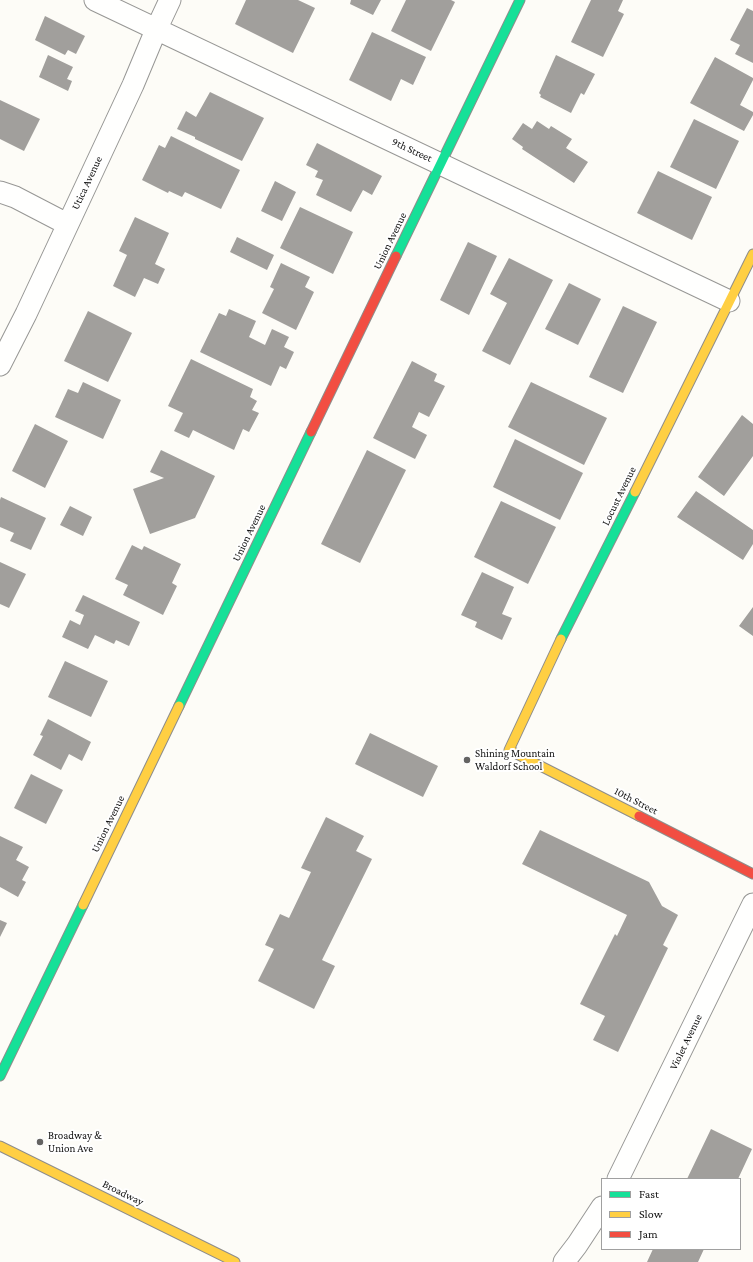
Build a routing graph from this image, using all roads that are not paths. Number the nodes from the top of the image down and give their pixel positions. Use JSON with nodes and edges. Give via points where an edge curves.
{"nodes":[{"id":1,"x":95,"y":0,"type":"edge"},
{"id":2,"x":170,"y":0,"type":"edge"},
{"id":3,"x":520,"y":0,"type":"edge"},
{"id":4,"x":156,"y":30,"type":"junction"},
{"id":5,"x":440,"y":164,"type":"junction"},
{"id":6,"x":0,"y":192,"type":"edge"},
{"id":7,"x":67,"y":224,"type":"junction"},
{"id":8,"x":753,"y":254,"type":"edge"},
{"id":9,"x":729,"y":301,"type":"junction"},
{"id":10,"x":0,"y":365,"type":"edge"},
{"id":11,"x":509,"y":750,"type":"joint"},
{"id":12,"x":753,"y":874,"type":"edge"},
{"id":13,"x":753,"y":904,"type":"edge"},
{"id":14,"x":0,"y":1076,"type":"edge"},
{"id":15,"x":0,"y":1146,"type":"edge"},
{"id":16,"x":618,"y":1178,"type":"edge"},
{"id":17,"x":601,"y":1209,"type":"edge"},
{"id":18,"x":235,"y":1262,"type":"edge"},
{"id":19,"x":564,"y":1262,"type":"edge"}],
"edges":[{"from":1,"to":4,"type":"street","name":"9th Street"},
{"from":2,"to":4,"type":"street","name":"Utica Avenue"},
{"from":3,"to":5,"type":"street","name":"Union Avenue"},
{"from":4,"to":5,"type":"street","name":"9th Street"},
{"from":4,"to":7,"type":"street","name":"Utica Avenue","via":[[133,85]]},
{"from":5,"to":9,"type":"street","name":"9th Street"},
{"from":5,"to":14,"type":"street","name":"Union Avenue"},
{"from":6,"to":7,"type":"street"},
{"from":7,"to":10,"type":"street","name":"Utica Avenue"},
{"from":8,"to":9,"type":"street","name":"Locust Avenue"},
{"from":9,"to":11,"type":"street","name":"Locust Avenue"},
{"from":11,"to":12,"type":"street","name":"10th Street"},
{"from":13,"to":16,"type":"street","name":"Violet Avenue"},
{"from":15,"to":18,"type":"street","name":"Broadway"},
{"from":17,"to":19,"type":"street"}]}
